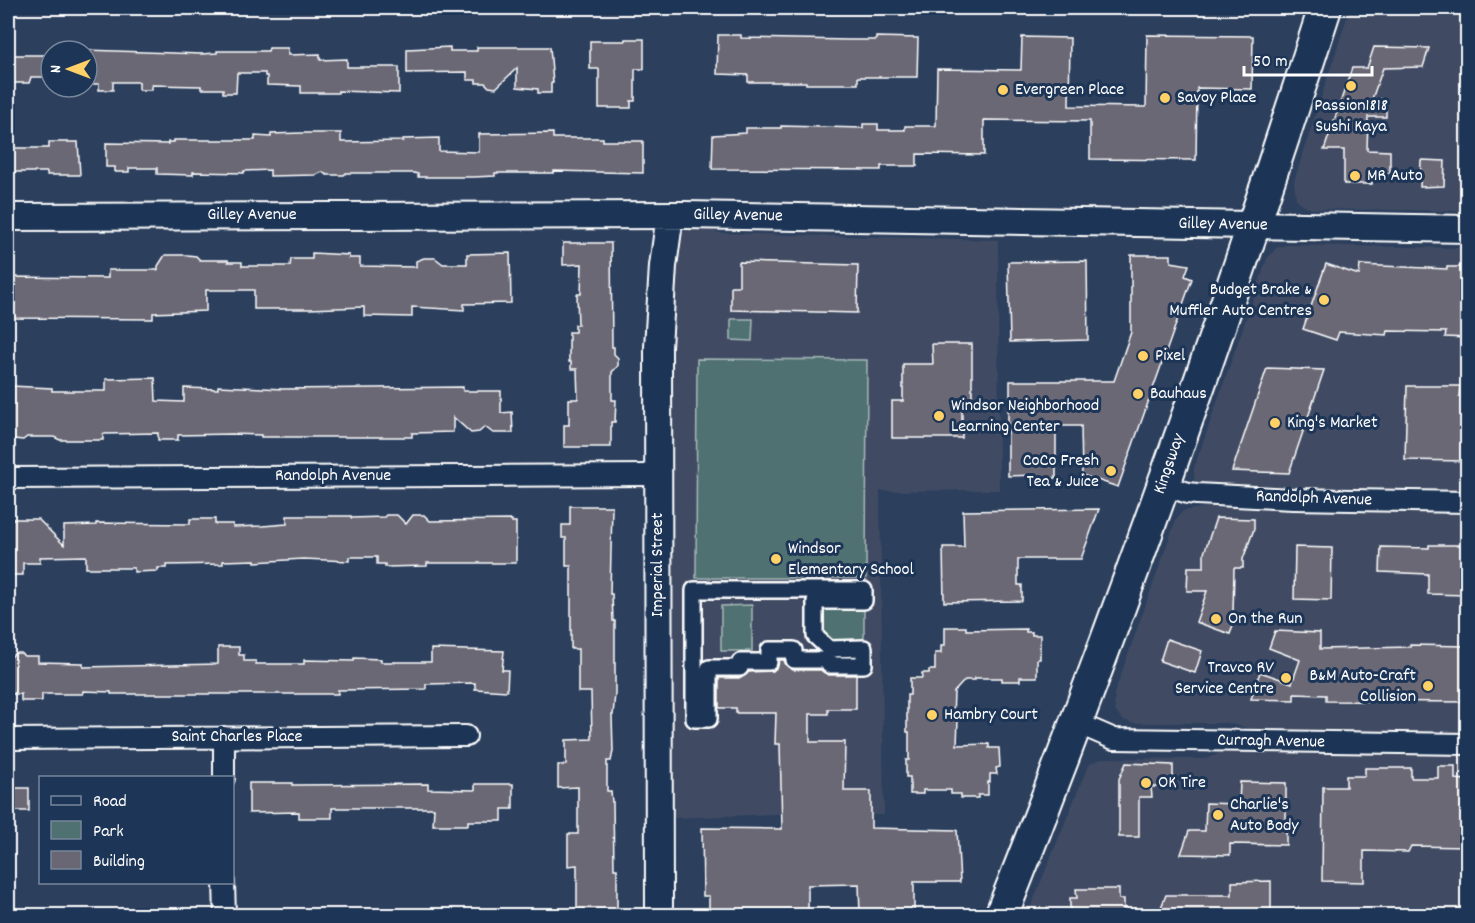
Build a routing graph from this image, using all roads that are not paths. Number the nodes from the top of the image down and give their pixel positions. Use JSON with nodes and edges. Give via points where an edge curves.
{"nodes":[{"id":1,"x":1321,"y":8,"type":"edge"},
{"id":2,"x":670,"y":215,"type":"junction"},
{"id":3,"x":8,"y":217,"type":"edge"},
{"id":4,"x":1253,"y":226,"type":"junction"},
{"id":5,"x":1467,"y":230,"type":"edge"},
{"id":6,"x":658,"y":475,"type":"junction"},
{"id":7,"x":8,"y":478,"type":"edge"},
{"id":8,"x":1163,"y":485,"type":"junction"},
{"id":9,"x":1467,"y":502,"type":"edge"},
{"id":10,"x":694,"y":590,"type":"joint"},
{"id":11,"x":1077,"y":723,"type":"junction"},
{"id":12,"x":466,"y":736,"type":"dead end"},
{"id":13,"x":224,"y":737,"type":"junction"},
{"id":14,"x":8,"y":739,"type":"edge"},
{"id":15,"x":1467,"y":744,"type":"edge"},
{"id":16,"x":224,"y":776,"type":"edge"},
{"id":17,"x":225,"y":884,"type":"edge"},
{"id":18,"x":225,"y":915,"type":"edge"},
{"id":19,"x":659,"y":915,"type":"edge"},
{"id":20,"x":1001,"y":915,"type":"edge"}],
"edges":[{"from":1,"to":4,"type":"main road","name":"Kingsway"},
{"from":2,"to":3,"type":"street","name":"Gilley Avenue"},
{"from":2,"to":4,"type":"street","name":"Gilley Avenue"},
{"from":2,"to":6,"type":"street","name":"Imperial Street","via":[[660,307]]},
{"from":4,"to":5,"type":"street","name":"Gilley Avenue"},
{"from":4,"to":8,"type":"main road","name":"Kingsway"},
{"from":6,"to":7,"type":"street","name":"Randolph Avenue"},
{"from":6,"to":19,"type":"street","name":"Imperial Street"},
{"from":8,"to":9,"type":"street","name":"Randolph Avenue","via":[[1197,494]]},
{"from":8,"to":11,"type":"main road","name":"Kingsway"},
{"from":10,"to":10,"type":"street","via":[[694,719],[709,719],[709,668],[740,668],[740,662],[769,662],[769,650],[794,650],[794,660],[864,665],[864,648],[829,648],[814,636],[814,601],[864,601],[864,590]]},
{"from":11,"to":15,"type":"street","name":"Curragh Avenue","via":[[1114,739]]},
{"from":11,"to":20,"type":"main road","name":"Kingsway"},
{"from":12,"to":13,"type":"street","name":"Saint Charles Place"},
{"from":13,"to":14,"type":"street","name":"Saint Charles Place"},
{"from":13,"to":16,"type":"street"},
{"from":17,"to":18,"type":"street"}]}
